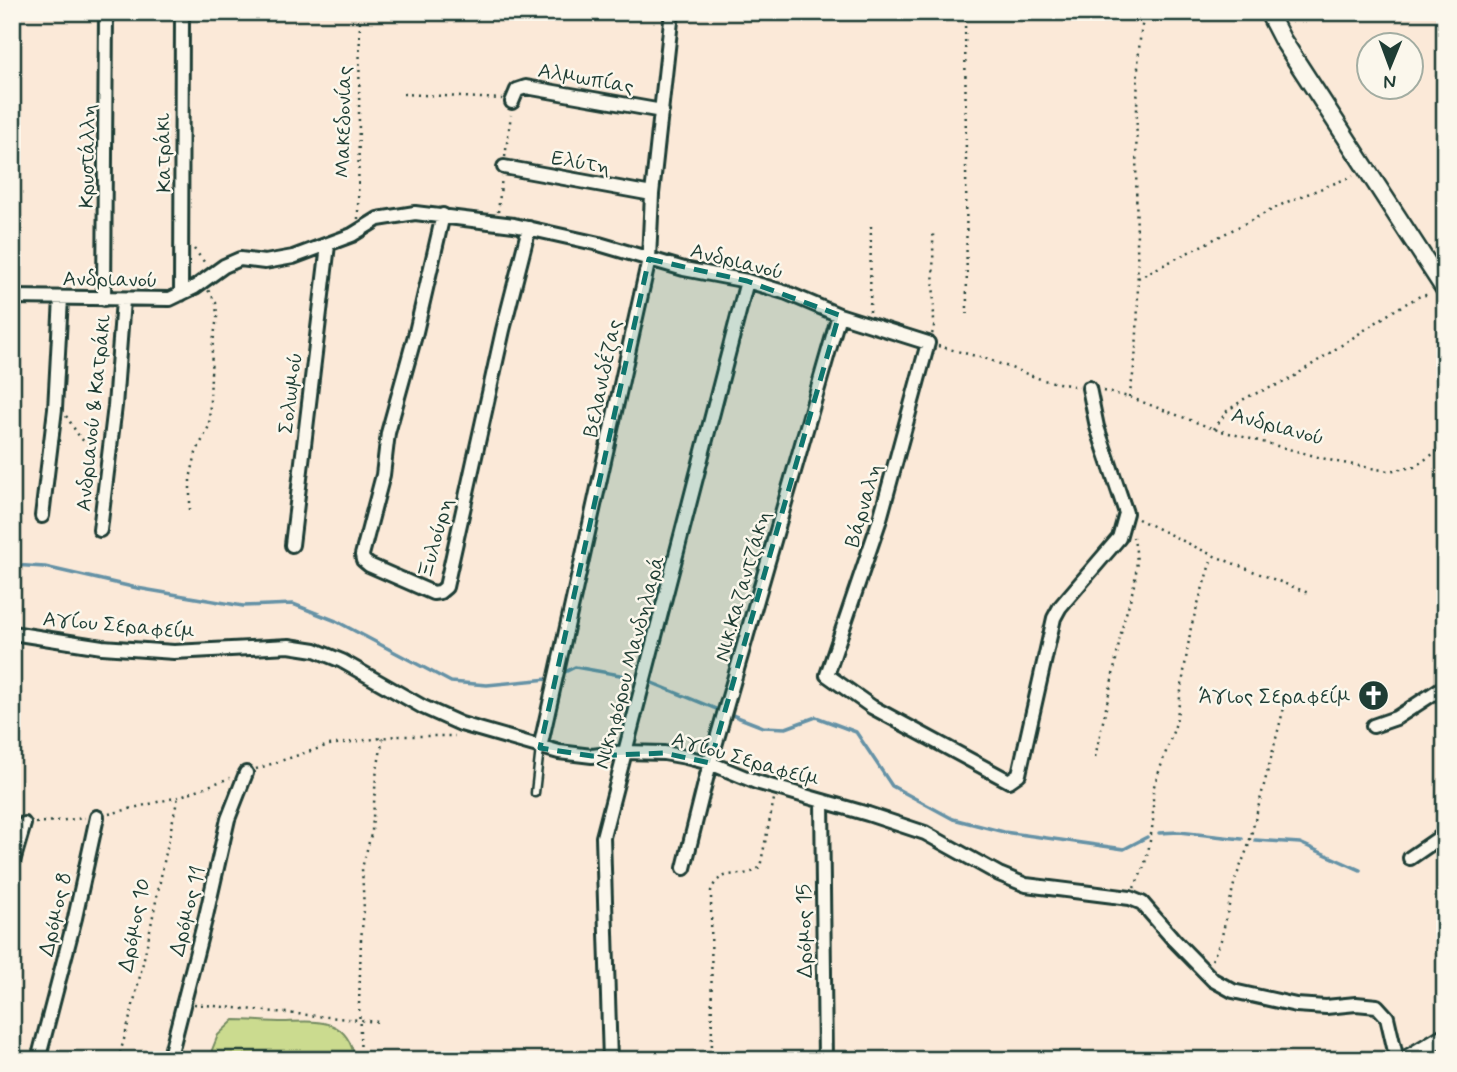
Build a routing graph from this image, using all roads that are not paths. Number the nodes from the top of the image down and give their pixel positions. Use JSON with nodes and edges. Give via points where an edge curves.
{"nodes":[{"id":1,"x":106,"y":12,"type":"edge"},
{"id":2,"x":182,"y":12,"type":"edge"},
{"id":3,"x":672,"y":12,"type":"edge"},
{"id":4,"x":1268,"y":12,"type":"edge"},
{"id":5,"x":512,"y":102,"type":"road end"},
{"id":6,"x":662,"y":111,"type":"junction"},
{"id":7,"x":504,"y":167,"type":"road end"},
{"id":8,"x":652,"y":194,"type":"junction"},
{"id":9,"x":443,"y":215,"type":"junction"},
{"id":10,"x":529,"y":228,"type":"junction"},
{"id":11,"x":328,"y":245,"type":"junction"},
{"id":12,"x":649,"y":259,"type":"junction"},
{"id":13,"x":747,"y":281,"type":"junction"},
{"id":14,"x":1439,"y":292,"type":"edge"},
{"id":15,"x":181,"y":294,"type":"junction"},
{"id":16,"x":12,"y":297,"type":"edge"},
{"id":17,"x":61,"y":298,"type":"junction"},
{"id":18,"x":104,"y":299,"type":"junction"},
{"id":19,"x":123,"y":300,"type":"junction"},
{"id":20,"x":839,"y":315,"type":"junction"},
{"id":21,"x":928,"y":343,"type":"joint"},
{"id":22,"x":1089,"y":388,"type":"road end"},
{"id":23,"x":42,"y":516,"type":"dead end"},
{"id":24,"x":100,"y":530,"type":"dead end"},
{"id":25,"x":292,"y":545,"type":"dead end"},
{"id":26,"x":12,"y":633,"type":"edge"},
{"id":27,"x":1445,"y":685,"type":"edge"},
{"id":28,"x":1373,"y":726,"type":"dead end"},
{"id":29,"x":540,"y":748,"type":"junction"},
{"id":30,"x":625,"y":752,"type":"junction"},
{"id":31,"x":710,"y":763,"type":"junction"},
{"id":32,"x":246,"y":773,"type":"dead end"},
{"id":33,"x":535,"y":793,"type":"dead end"},
{"id":34,"x":822,"y":801,"type":"junction"},
{"id":35,"x":97,"y":817,"type":"dead end"},
{"id":36,"x":24,"y":824,"type":"dead end"},
{"id":37,"x":1445,"y":834,"type":"edge"},
{"id":38,"x":13,"y":857,"type":"edge"},
{"id":39,"x":1410,"y":858,"type":"dead end"},
{"id":40,"x":684,"y":868,"type":"dead end"},
{"id":41,"x":1445,"y":1036,"type":"edge"},
{"id":42,"x":38,"y":1060,"type":"edge"},
{"id":43,"x":169,"y":1060,"type":"edge"},
{"id":44,"x":610,"y":1060,"type":"edge"},
{"id":45,"x":825,"y":1060,"type":"edge"},
{"id":46,"x":1397,"y":1060,"type":"edge"},
{"id":47,"x":1405,"y":1060,"type":"edge"}],
"edges":[{"from":1,"to":18,"type":"street","name":"Κρυστάλλη"},
{"from":2,"to":15,"type":"street","name":"Κατράκι"},
{"from":3,"to":6,"type":"street","name":"Βελανιδέζας"},
{"from":4,"to":14,"type":"street","via":[[1369,170]]},
{"from":5,"to":6,"type":"street","name":"Αλμωπίας","via":[[517,90],[526,87]]},
{"from":6,"to":8,"type":"street","name":"Βελανιδέζας"},
{"from":7,"to":8,"type":"street","name":"Ελύτη"},
{"from":8,"to":12,"type":"street","name":"Βελανιδέζας"},
{"from":9,"to":10,"type":"street","name":"Ανδριανού"},
{"from":9,"to":10,"type":"street","name":"Ξυλούρη","via":[[362,555],[369,565],[433,593],[446,586]]},
{"from":9,"to":11,"type":"street","name":"Ανδριανού","via":[[415,213],[377,219]]},
{"from":10,"to":12,"type":"street","name":"Ανδριανού"},
{"from":11,"to":15,"type":"street","name":"Ανδριανού","via":[[265,262],[240,260]]},
{"from":11,"to":25,"type":"street","name":"Σολωμού"},
{"from":12,"to":13,"type":"street","name":"Ανδριανού"},
{"from":12,"to":29,"type":"street","name":"Βελανιδέζας"},
{"from":13,"to":20,"type":"street","name":"Ανδριανού"},
{"from":13,"to":30,"type":"street","name":"Νικηφόρου Μανδηλαρά"},
{"from":15,"to":19,"type":"street","name":"Ανδριανού","via":[[170,299]]},
{"from":16,"to":17,"type":"street","name":"Ανδριανού"},
{"from":17,"to":18,"type":"street","name":"Ανδριανού"},
{"from":17,"to":23,"type":"street"},
{"from":18,"to":19,"type":"street","name":"Ανδριανού"},
{"from":19,"to":24,"type":"street","name":"Ανδριανού & Κατράκι"},
{"from":20,"to":21,"type":"street","name":"Ανδριανού"},
{"from":20,"to":31,"type":"street","name":"Νικ.Καζαντζάκη"},
{"from":21,"to":22,"type":"street","name":"Βάρναλη","via":[[880,519],[827,675],[872,707],[1005,780],[1018,774],[1054,618],[1119,538],[1126,513]]},
{"from":26,"to":29,"type":"street","name":"Αγίου Σεραφείμ","via":[[174,652],[289,646],[314,650],[461,724]]},
{"from":27,"to":28,"type":"street","via":[[1396,718]]},
{"from":29,"to":30,"type":"street","name":"Αγίου Σεραφείμ","via":[[592,755]]},
{"from":29,"to":33,"type":"lane"},
{"from":30,"to":31,"type":"street","name":"Αγίου Σεραφείμ","via":[[664,753]]},
{"from":30,"to":44,"type":"street","name":"Νικηφόρου Μανδηλαρά","via":[[603,837]]},
{"from":31,"to":34,"type":"street","name":"Αγίου Σεραφείμ"},
{"from":31,"to":40,"type":"street","name":"Νικ.Καζαντζάκη"},
{"from":32,"to":43,"type":"street","name":"Δρόμος 11","via":[[228,819]]},
{"from":34,"to":45,"type":"street","name":"Δρόμος 15"},
{"from":34,"to":46,"type":"street","name":"Αγίου Σεραφείμ","via":[[925,833],[1026,885],[1142,903],[1213,980],[1233,991],[1326,1007],[1377,1006],[1387,1017]]},
{"from":35,"to":42,"type":"street","name":"Δρόμος 8"},
{"from":36,"to":38,"type":"street"},
{"from":37,"to":39,"type":"street"},
{"from":41,"to":47,"type":"street"}]}
